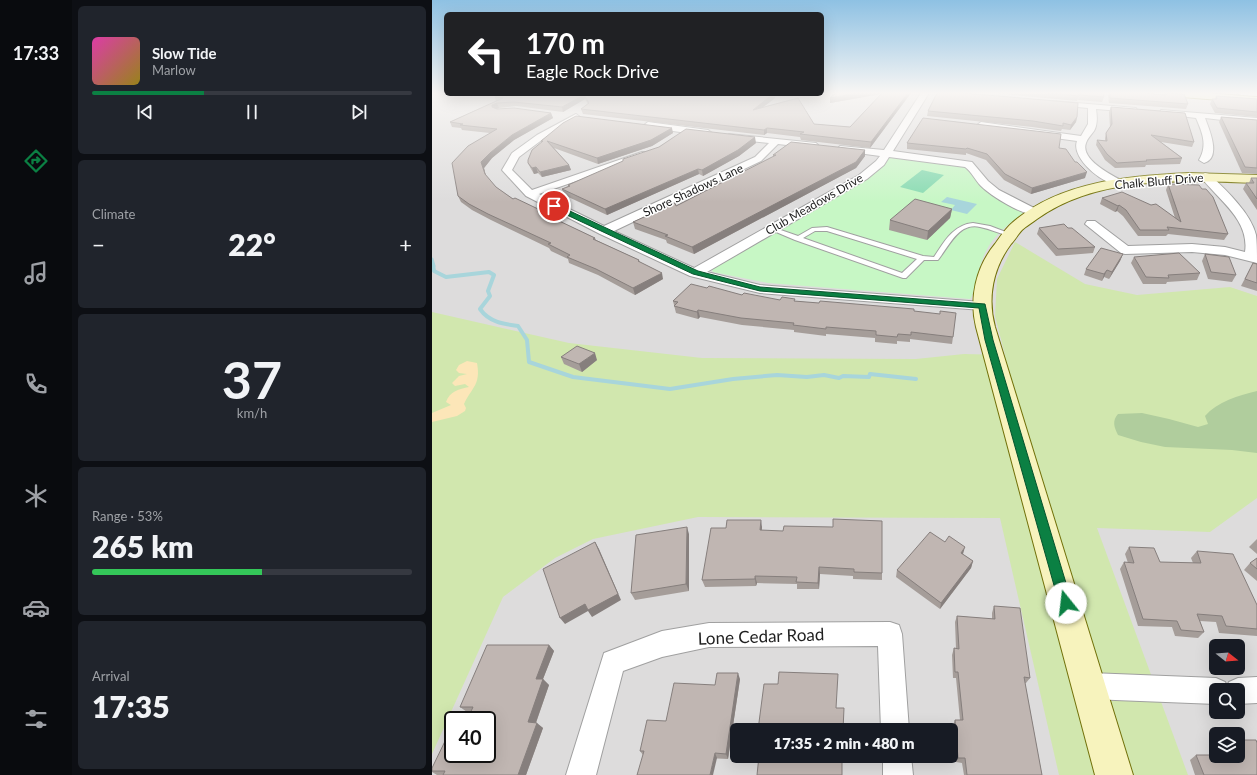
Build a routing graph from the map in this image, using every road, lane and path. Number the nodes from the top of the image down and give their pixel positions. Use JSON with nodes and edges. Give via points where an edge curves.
{"nodes":[{"id":1,"x":554,"y":129,"type":"edge"},
{"id":2,"x":679,"y":129,"type":"edge"},
{"id":3,"x":905,"y":129,"type":"edge"},
{"id":4,"x":1016,"y":129,"type":"edge"},
{"id":5,"x":1090,"y":129,"type":"edge"},
{"id":6,"x":1204,"y":129,"type":"edge"},
{"id":7,"x":686,"y":130,"type":"junction"},
{"id":8,"x":674,"y":138,"type":"edge"},
{"id":9,"x":1084,"y":139,"type":"junction"},
{"id":10,"x":776,"y":141,"type":"junction"},
{"id":11,"x":656,"y":149,"type":"edge"},
{"id":12,"x":887,"y":153,"type":"junction"},
{"id":13,"x":1204,"y":160,"type":"dead end"},
{"id":14,"x":1205,"y":176,"type":"junction"},
{"id":15,"x":1257,"y":179,"type":"edge"},
{"id":16,"x":1119,"y":183,"type":"junction"},
{"id":17,"x":530,"y":194,"type":"junction"},
{"id":18,"x":1034,"y":212,"type":"junction"},
{"id":19,"x":1091,"y":224,"type":"dead end"},
{"id":20,"x":772,"y":229,"type":"junction"},
{"id":21,"x":604,"y":231,"type":"junction"},
{"id":22,"x":1008,"y":234,"type":"junction"},
{"id":23,"x":797,"y":239,"type":"junction"},
{"id":24,"x":922,"y":258,"type":"junction"},
{"id":25,"x":1254,"y":258,"type":"edge"},
{"id":26,"x":696,"y":273,"type":"junction"},
{"id":27,"x":982,"y":306,"type":"junction"},
{"id":28,"x":1090,"y":686,"type":"junction"},
{"id":29,"x":1257,"y":690,"type":"edge"},
{"id":30,"x":1245,"y":691,"type":"edge"},
{"id":31,"x":1209,"y":692,"type":"edge"},
{"id":32,"x":895,"y":723,"type":"edge"},
{"id":33,"x":897,"y":763,"type":"edge"},
{"id":34,"x":580,"y":775,"type":"edge"},
{"id":35,"x":898,"y":775,"type":"edge"},
{"id":36,"x":1114,"y":775,"type":"edge"}],
"edges":[{"from":1,"to":17,"type":"street","via":[[540,136],[515,155],[507,170]]},
{"from":2,"to":7,"type":"street"},
{"from":3,"to":12,"type":"street","name":"Club Meadows Drive"},
{"from":4,"to":9,"type":"street"},
{"from":5,"to":9,"type":"street"},
{"from":6,"to":13,"type":"street","via":[[1210,144]]},
{"from":7,"to":8,"type":"street"},
{"from":7,"to":10,"type":"street"},
{"from":9,"to":16,"type":"street","via":[[1081,148],[1086,160],[1099,172]]},
{"from":10,"to":12,"type":"street"},
{"from":10,"to":21,"type":"street","name":"Shore Shadows Lane","via":[[758,159]]},
{"from":11,"to":17,"type":"street"},
{"from":12,"to":18,"type":"street","via":[[968,164],[994,192]]},
{"from":12,"to":20,"type":"street","name":"Club Meadows Drive","via":[[880,163],[863,177]]},
{"from":14,"to":15,"type":"street","name":"Chalk Bluff Drive"},
{"from":14,"to":16,"type":"street","name":"Chalk Bluff Drive"},
{"from":14,"to":25,"type":"street","via":[[1226,196],[1243,221],[1252,241]]},
{"from":16,"to":18,"type":"street","name":"Chalk Bluff Drive","via":[[1066,197]]},
{"from":17,"to":21,"type":"street"},
{"from":18,"to":22,"type":"street","name":"Chalk Bluff Drive"},
{"from":19,"to":25,"type":"street","via":[[1125,250],[1186,247],[1218,250]]},
{"from":20,"to":23,"type":"lane"},
{"from":20,"to":26,"type":"street","name":"Club Meadows Drive"},
{"from":21,"to":26,"type":"street"},
{"from":22,"to":24,"type":"lane","via":[[968,225],[957,231],[936,259]]},
{"from":22,"to":27,"type":"street","name":"Chalk Bluff Drive","via":[[987,271]]},
{"from":23,"to":24,"type":"lane","via":[[814,229],[827,229]]},
{"from":23,"to":24,"type":"lane","via":[[903,276]]},
{"from":26,"to":27,"type":"street","via":[[760,289]]},
{"from":27,"to":28,"type":"street","name":"Chalk Bluff Drive","via":[[989,340]]},
{"from":28,"to":31,"type":"street"},
{"from":28,"to":36,"type":"street","name":"Chalk Bluff Drive"},
{"from":29,"to":30,"type":"street"},
{"from":32,"to":34,"type":"street","name":"Lone Cedar Road","via":[[890,634],[709,635],[662,644],[613,662]]},
{"from":33,"to":35,"type":"street"}]}
